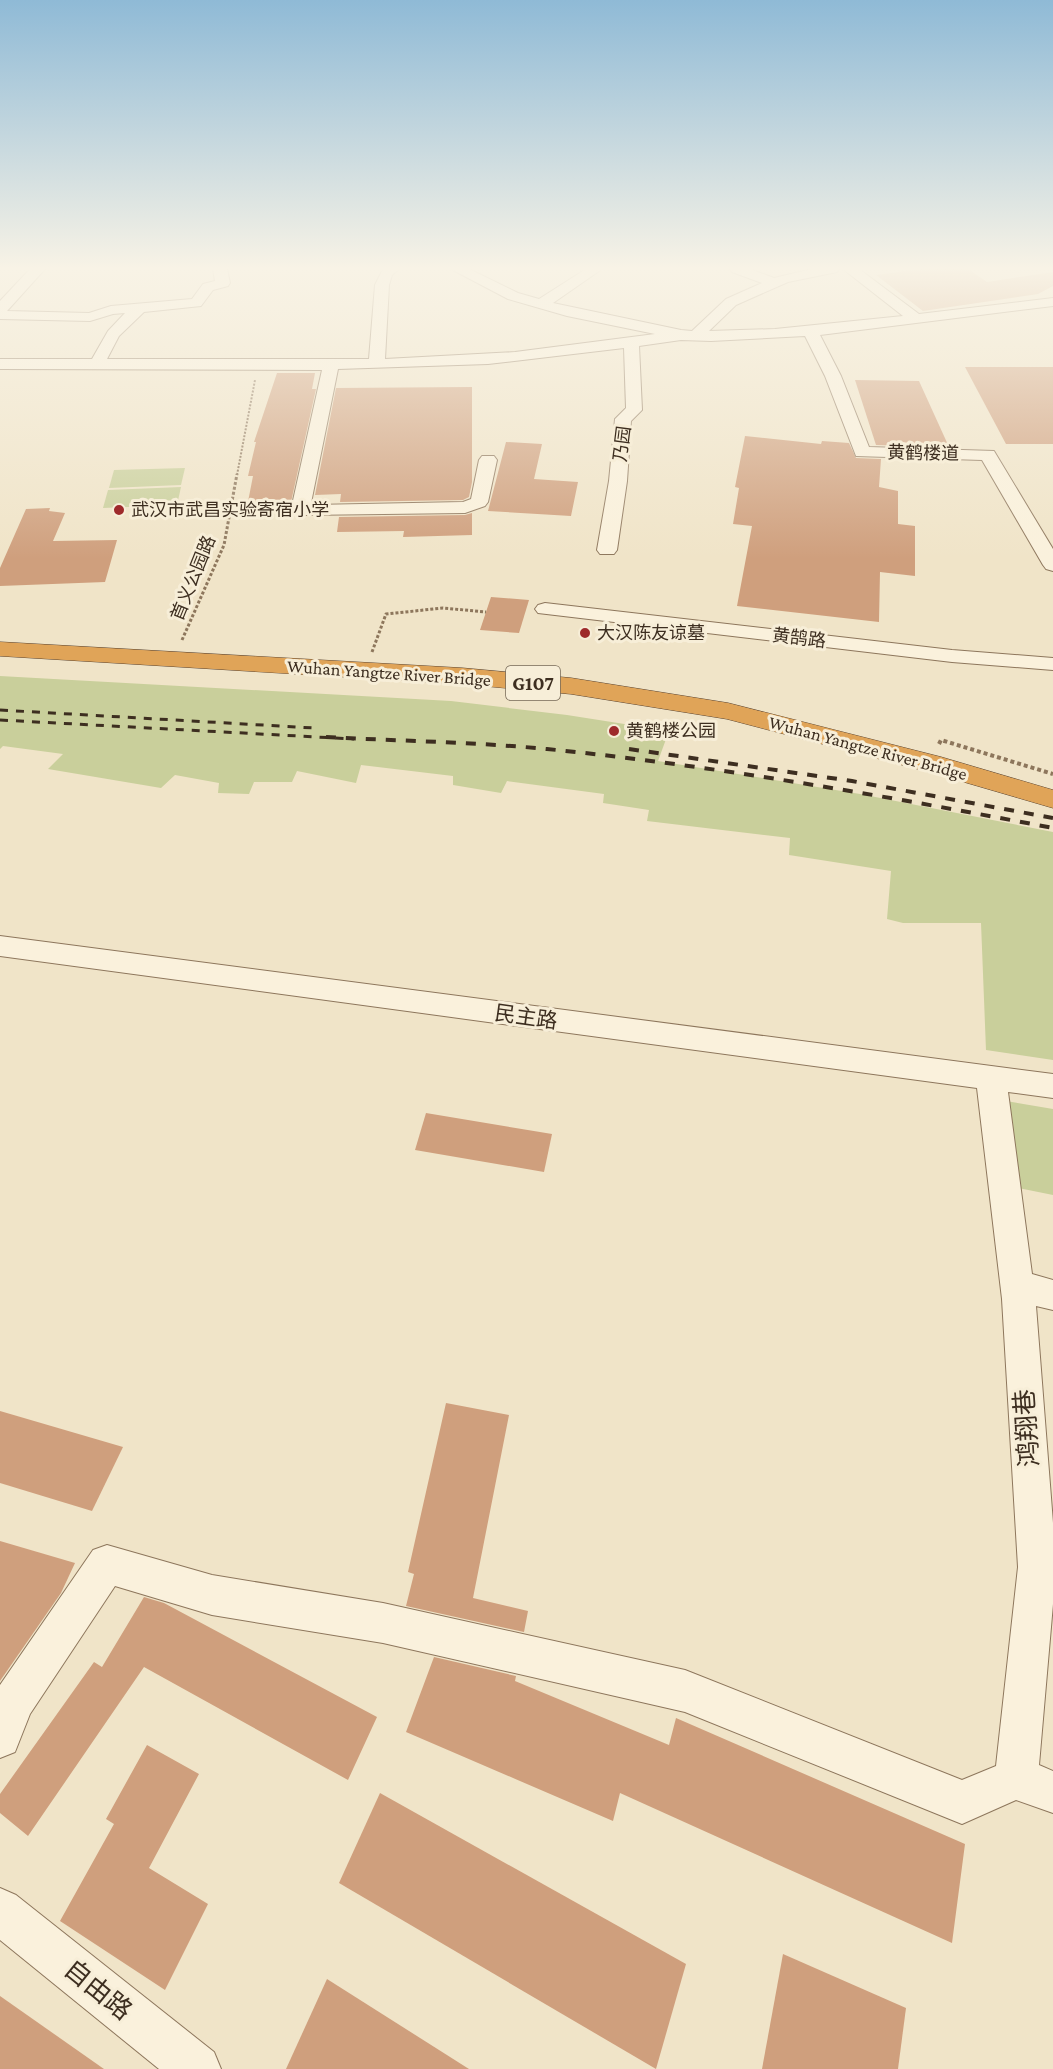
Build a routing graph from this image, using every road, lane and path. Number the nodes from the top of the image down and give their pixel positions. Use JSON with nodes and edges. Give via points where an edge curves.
{"nodes":[{"id":1,"x":258,"y":366,"type":"edge"},
{"id":2,"x":330,"y":366,"type":"edge"},
{"id":3,"x":633,"y":366,"type":"edge"},
{"id":4,"x":828,"y":366,"type":"edge"},
{"id":5,"x":488,"y":460,"type":"dead end"},
{"id":6,"x":607,"y":550,"type":"dead end"},
{"id":7,"x":1053,"y":565,"type":"edge"},
{"id":8,"x":544,"y":609,"type":"dead end"},
{"id":9,"x":486,"y":612,"type":"dead end"},
{"id":10,"x":377,"y":639,"type":"dead end"},
{"id":11,"x":0,"y":649,"type":"edge"},
{"id":12,"x":174,"y":659,"type":"junction"},
{"id":13,"x":1053,"y":664,"type":"edge"},
{"id":14,"x":0,"y":666,"type":"edge"},
{"id":15,"x":1053,"y":798,"type":"edge"},
{"id":16,"x":1053,"y":813,"type":"edge"},
{"id":17,"x":0,"y":946,"type":"edge"},
{"id":18,"x":991,"y":1078,"type":"junction"},
{"id":19,"x":1053,"y":1086,"type":"edge"},
{"id":20,"x":1017,"y":1286,"type":"junction"},
{"id":21,"x":1053,"y":1294,"type":"edge"},
{"id":22,"x":0,"y":1737,"type":"edge"},
{"id":23,"x":1035,"y":1785,"type":"edge"},
{"id":24,"x":0,"y":1911,"type":"edge"},
{"id":25,"x":197,"y":2069,"type":"edge"}],
"edges":[{"from":1,"to":12,"type":"path","name":"首义公园路","via":[[224,545]]},
{"from":2,"to":5,"type":"street","via":[[301,505],[309,511],[465,507],[479,502]]},
{"from":3,"to":6,"type":"street","name":"乃园","via":[[634,410],[623,419]]},
{"from":4,"to":7,"type":"street","name":"黄鹤楼道","via":[[862,452],[988,455]]},
{"from":8,"to":13,"type":"street","name":"黄鹄路"},
{"from":9,"to":10,"type":"path","via":[[443,608],[386,614]]},
{"from":11,"to":12,"type":"highway","name":"Wuhan Yangtze River Bridge","number":"G107"},
{"from":12,"to":15,"type":"highway","name":"Wuhan Yangtze River Bridge","number":"G107","via":[[462,676],[656,698],[750,717]]},
{"from":14,"to":16,"type":"highway","name":"Wuhan Yangtze River Bridge","number":"G107","via":[[464,692],[569,702],[728,729],[869,762]]},
{"from":17,"to":18,"type":"street","name":"民主路"},
{"from":18,"to":19,"type":"street","name":"民主路"},
{"from":18,"to":20,"type":"street","name":"鸿翔巷"},
{"from":20,"to":21,"type":"street"},
{"from":20,"to":23,"type":"street","name":"鸿翔巷","via":[[1037,1567]]},
{"from":22,"to":23,"type":"street","via":[[15,1700],[107,1564],[212,1595],[383,1623],[685,1691],[962,1802]]},
{"from":24,"to":25,"type":"street","name":"自由路"}]}
